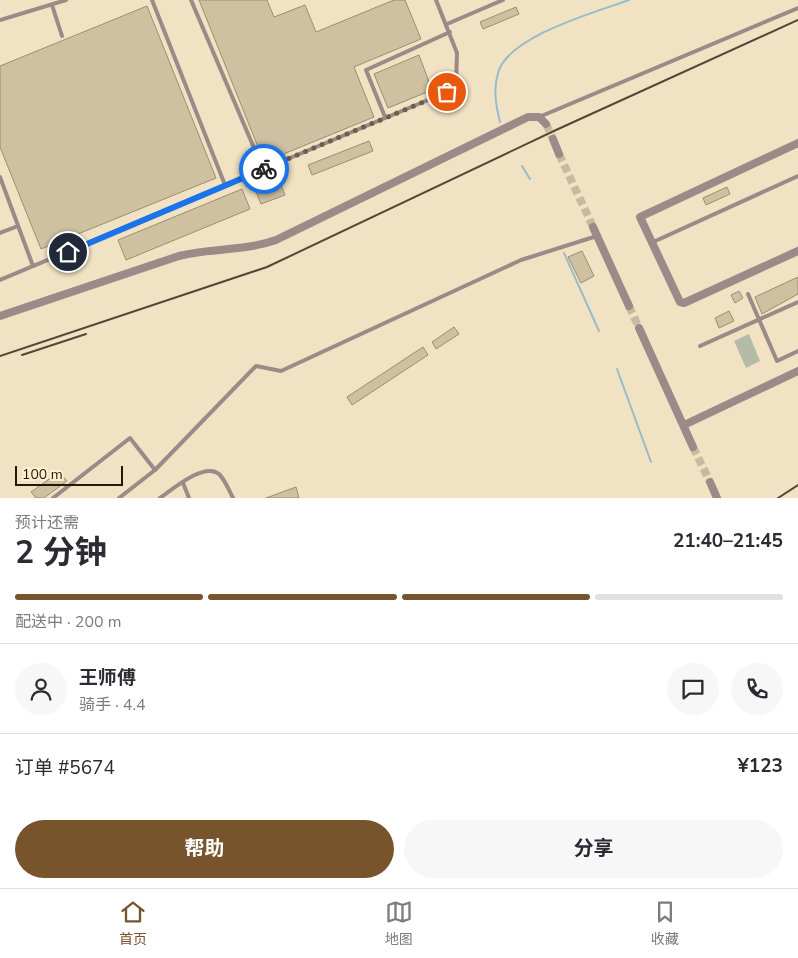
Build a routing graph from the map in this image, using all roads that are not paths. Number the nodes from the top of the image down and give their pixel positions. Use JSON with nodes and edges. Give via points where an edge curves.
{"nodes":[{"id":1,"x":66,"y":0,"type":"edge"},
{"id":2,"x":152,"y":0,"type":"edge"},
{"id":3,"x":191,"y":0,"type":"edge"},
{"id":4,"x":436,"y":0,"type":"edge"},
{"id":5,"x":503,"y":0,"type":"edge"},
{"id":6,"x":52,"y":5,"type":"junction"},
{"id":7,"x":798,"y":8,"type":"edge"},
{"id":8,"x":0,"y":20,"type":"edge"},
{"id":9,"x":447,"y":24,"type":"junction"},
{"id":10,"x":450,"y":32,"type":"junction"},
{"id":11,"x":62,"y":36,"type":"dead end"},
{"id":12,"x":385,"y":117,"type":"junction"},
{"id":13,"x":539,"y":117,"type":"junction"},
{"id":14,"x":546,"y":124,"type":"tunnel mouth"},
{"id":15,"x":553,"y":139,"type":"tunnel mouth"},
{"id":16,"x":798,"y":143,"type":"edge"},
{"id":17,"x":560,"y":154,"type":"tunnel mouth"},
{"id":18,"x":262,"y":169,"type":"junction"},
{"id":19,"x":798,"y":176,"type":"edge"},
{"id":20,"x":0,"y":177,"type":"edge"},
{"id":21,"x":225,"y":185,"type":"junction"},
{"id":22,"x":18,"y":226,"type":"junction"},
{"id":23,"x":593,"y":227,"type":"tunnel mouth"},
{"id":24,"x":0,"y":233,"type":"edge"},
{"id":25,"x":597,"y":236,"type":"junction"},
{"id":26,"x":651,"y":243,"type":"junction"},
{"id":27,"x":798,"y":251,"type":"edge"},
{"id":28,"x":33,"y":266,"type":"junction"},
{"id":29,"x":0,"y":280,"type":"edge"},
{"id":30,"x":748,"y":294,"type":"dead end"},
{"id":31,"x":798,"y":302,"type":"edge"},
{"id":32,"x":629,"y":306,"type":"tunnel mouth"},
{"id":33,"x":0,"y":316,"type":"edge"},
{"id":34,"x":759,"y":320,"type":"junction"},
{"id":35,"x":639,"y":328,"type":"tunnel mouth"},
{"id":36,"x":700,"y":346,"type":"dead end"},
{"id":37,"x":798,"y":351,"type":"edge"},
{"id":38,"x":798,"y":371,"type":"edge"},
{"id":39,"x":684,"y":425,"type":"junction"},
{"id":40,"x":693,"y":447,"type":"tunnel mouth"},
{"id":41,"x":155,"y":470,"type":"junction"},
{"id":42,"x":710,"y":482,"type":"tunnel mouth"},
{"id":43,"x":182,"y":483,"type":"junction"},
{"id":44,"x":53,"y":498,"type":"edge"},
{"id":45,"x":119,"y":498,"type":"edge"},
{"id":46,"x":160,"y":498,"type":"edge"},
{"id":47,"x":188,"y":498,"type":"edge"},
{"id":48,"x":233,"y":498,"type":"edge"},
{"id":49,"x":717,"y":498,"type":"edge"}],
"edges":[{"from":1,"to":6,"type":"lane"},
{"from":2,"to":21,"type":"lane"},
{"from":3,"to":18,"type":"lane"},
{"from":4,"to":9,"type":"lane"},
{"from":5,"to":9,"type":"lane"},
{"from":6,"to":8,"type":"lane"},
{"from":6,"to":11,"type":"lane"},
{"from":7,"to":13,"type":"lane"},
{"from":9,"to":10,"type":"lane"},
{"from":10,"to":12,"type":"lane","via":[[457,53],[456,84],[447,92]]},
{"from":10,"to":12,"type":"lane","via":[[366,70]]},
{"from":12,"to":18,"type":"lane"},
{"from":13,"to":14,"type":"street"},
{"from":13,"to":33,"type":"street","via":[[528,117],[276,240],[261,245],[201,250],[178,256]]},
{"from":15,"to":17,"type":"street"},
{"from":16,"to":26,"type":"street","via":[[640,217]]},
{"from":18,"to":21,"type":"lane"},
{"from":19,"to":26,"type":"lane"},
{"from":20,"to":22,"type":"lane"},
{"from":21,"to":28,"type":"lane"},
{"from":22,"to":24,"type":"lane"},
{"from":22,"to":28,"type":"lane"},
{"from":23,"to":25,"type":"street"},
{"from":25,"to":32,"type":"street"},
{"from":25,"to":41,"type":"lane","via":[[520,260],[281,371],[256,366]]},
{"from":26,"to":27,"type":"street","via":[[680,302],[684,303]]},
{"from":28,"to":29,"type":"lane"},
{"from":30,"to":34,"type":"lane"},
{"from":31,"to":34,"type":"lane"},
{"from":34,"to":36,"type":"lane"},
{"from":34,"to":37,"type":"lane","via":[[777,361]]},
{"from":35,"to":39,"type":"street"},
{"from":38,"to":39,"type":"street"},
{"from":39,"to":40,"type":"street"},
{"from":41,"to":44,"type":"lane","via":[[130,438]]},
{"from":41,"to":45,"type":"lane"},
{"from":42,"to":49,"type":"street"},
{"from":43,"to":46,"type":"lane"},
{"from":43,"to":47,"type":"lane"},
{"from":43,"to":48,"type":"lane","via":[[198,472],[217,472]]}]}
